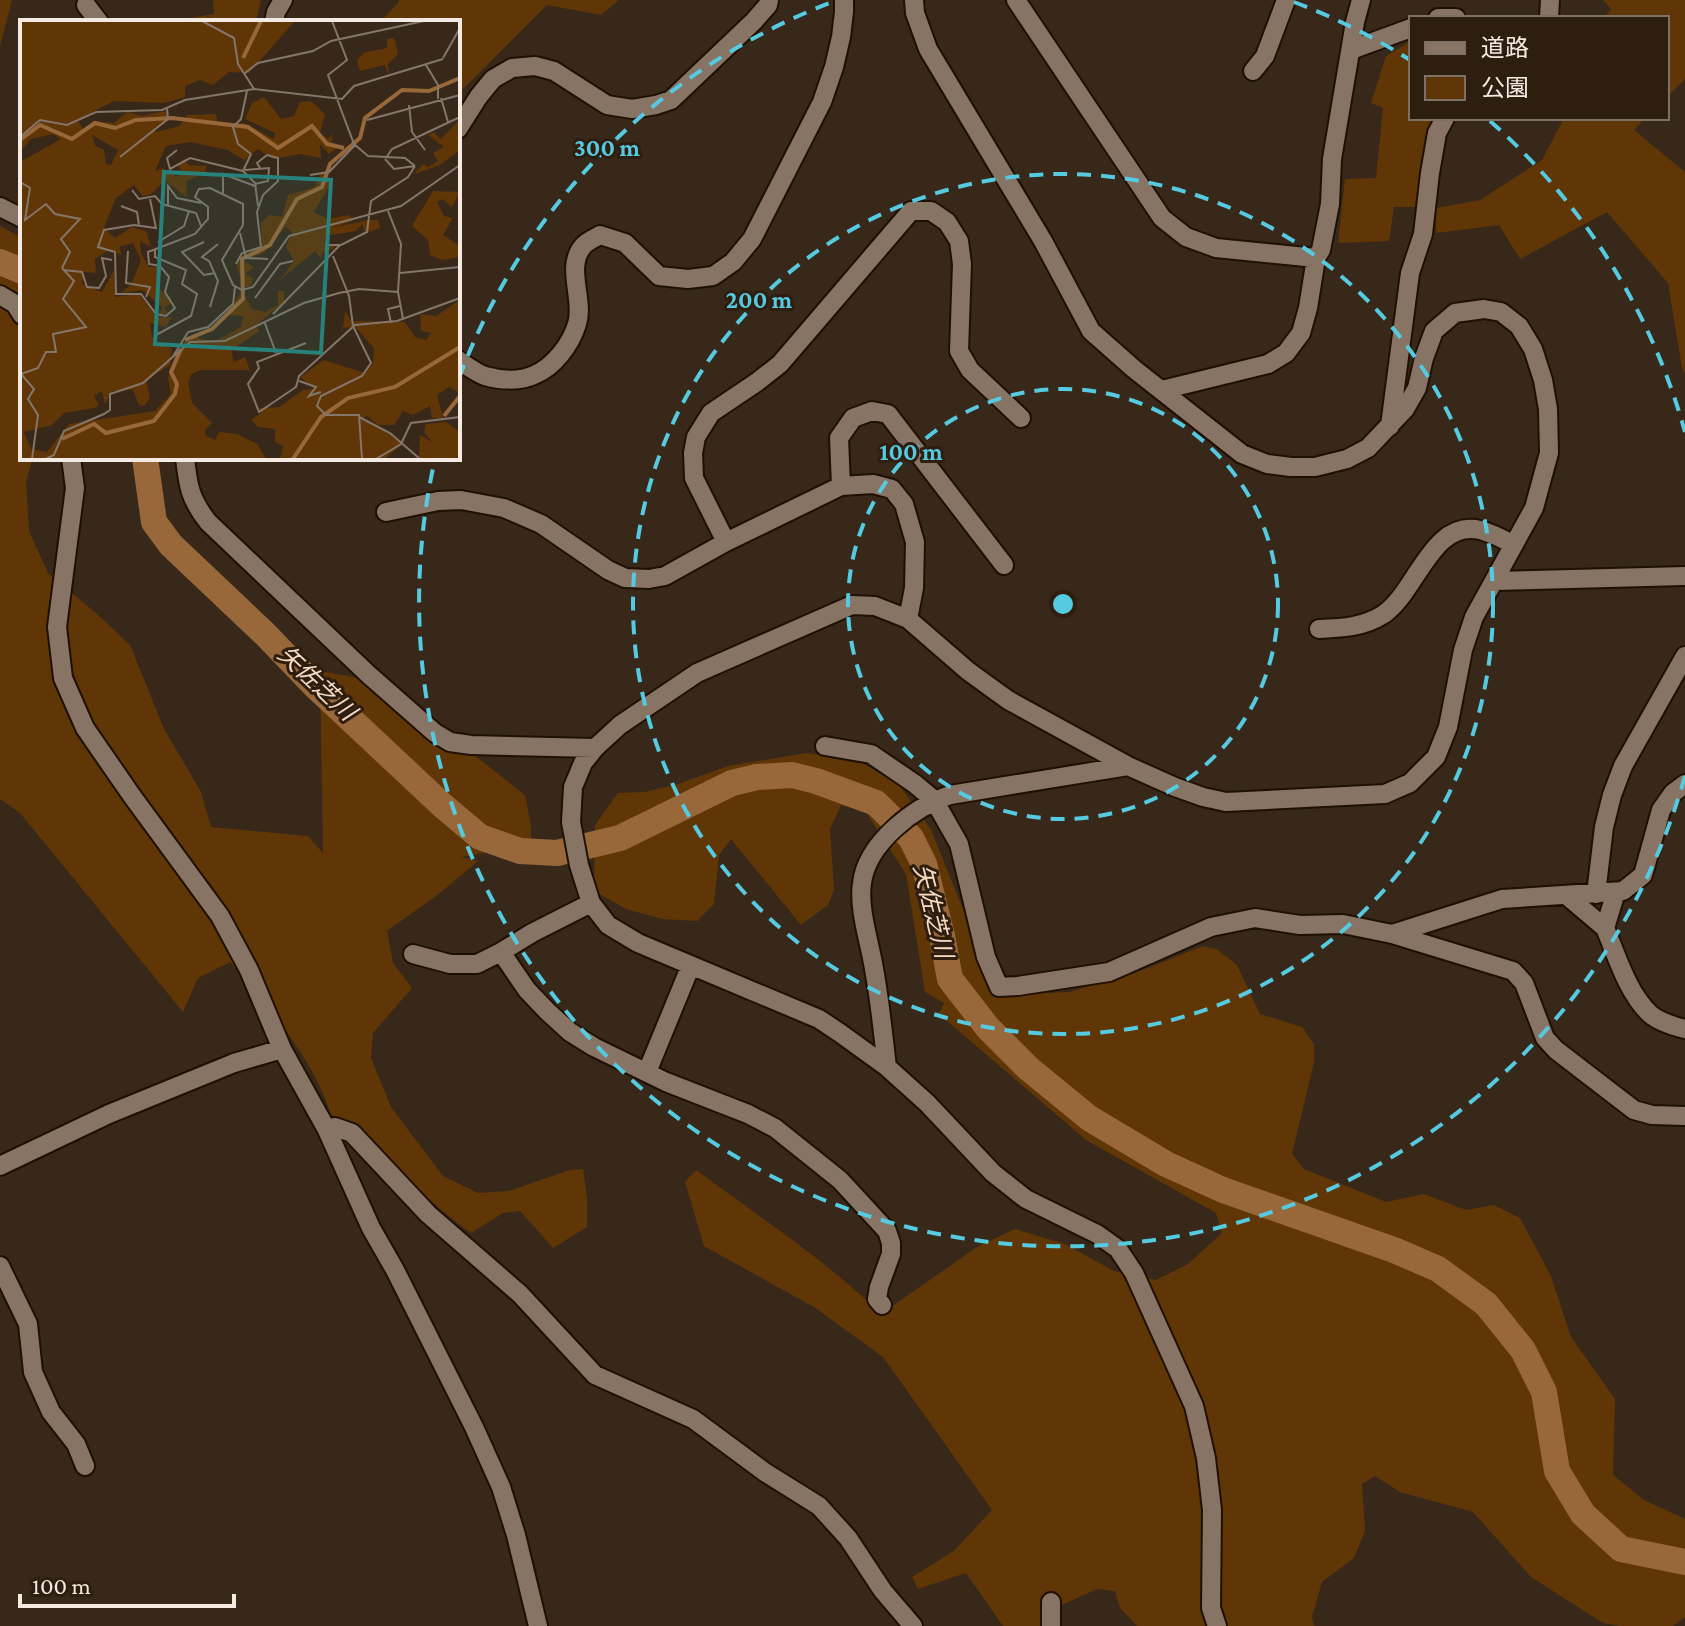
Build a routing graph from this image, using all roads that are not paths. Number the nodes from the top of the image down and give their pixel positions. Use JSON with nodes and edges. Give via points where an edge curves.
{"nodes":[{"id":1,"x":283,"y":0,"type":"edge"},
{"id":2,"x":769,"y":0,"type":"edge"},
{"id":3,"x":844,"y":0,"type":"edge"},
{"id":4,"x":914,"y":0,"type":"edge"},
{"id":5,"x":1016,"y":0,"type":"edge"},
{"id":6,"x":1286,"y":0,"type":"edge"},
{"id":7,"x":1361,"y":0,"type":"edge"},
{"id":8,"x":86,"y":5,"type":"dead end"},
{"id":9,"x":97,"y":20,"type":"edge"},
{"id":10,"x":274,"y":20,"type":"edge"},
{"id":11,"x":1409,"y":29,"type":"edge"},
{"id":12,"x":1351,"y":50,"type":"junction"},
{"id":13,"x":1253,"y":71,"type":"dead end"},
{"id":14,"x":1444,"y":120,"type":"edge"},
{"id":15,"x":460,"y":126,"type":"edge"},
{"id":16,"x":0,"y":207,"type":"edge"},
{"id":17,"x":20,"y":217,"type":"edge"},
{"id":18,"x":1316,"y":258,"type":"junction"},
{"id":19,"x":0,"y":295,"type":"edge"},
{"id":20,"x":20,"y":312,"type":"edge"},
{"id":21,"x":460,"y":361,"type":"edge"},
{"id":22,"x":1162,"y":390,"type":"junction"},
{"id":23,"x":1021,"y":418,"type":"dead end"},
{"id":24,"x":1390,"y":426,"type":"junction"},
{"id":25,"x":71,"y":460,"type":"edge"},
{"id":26,"x":185,"y":460,"type":"edge"},
{"id":27,"x":841,"y":486,"type":"junction"},
{"id":28,"x":386,"y":512,"type":"dead end"},
{"id":29,"x":726,"y":542,"type":"junction"},
{"id":30,"x":1514,"y":545,"type":"junction"},
{"id":31,"x":1004,"y":565,"type":"dead end"},
{"id":32,"x":1685,"y":576,"type":"edge"},
{"id":33,"x":1494,"y":581,"type":"junction"},
{"id":34,"x":908,"y":619,"type":"junction"},
{"id":35,"x":1319,"y":629,"type":"dead end"},
{"id":36,"x":1685,"y":656,"type":"edge"},
{"id":37,"x":825,"y":746,"type":"dead end"},
{"id":38,"x":595,"y":748,"type":"junction"},
{"id":39,"x":1128,"y":766,"type":"junction"},
{"id":40,"x":1685,"y":784,"type":"edge"},
{"id":41,"x":934,"y":800,"type":"junction"},
{"id":42,"x":1616,"y":892,"type":"junction"},
{"id":43,"x":1596,"y":894,"type":"junction"},
{"id":44,"x":1566,"y":895,"type":"junction"},
{"id":45,"x":591,"y":903,"type":"junction"},
{"id":46,"x":1605,"y":928,"type":"junction"},
{"id":47,"x":1392,"y":934,"type":"junction"},
{"id":48,"x":501,"y":952,"type":"junction"},
{"id":49,"x":413,"y":954,"type":"dead end"},
{"id":50,"x":691,"y":965,"type":"junction"},
{"id":51,"x":1685,"y":1029,"type":"edge"},
{"id":52,"x":282,"y":1049,"type":"junction"},
{"id":53,"x":887,"y":1067,"type":"junction"},
{"id":54,"x":647,"y":1072,"type":"junction"},
{"id":55,"x":1685,"y":1116,"type":"edge"},
{"id":56,"x":327,"y":1130,"type":"junction"},
{"id":57,"x":0,"y":1166,"type":"edge"},
{"id":58,"x":0,"y":1266,"type":"edge"},
{"id":59,"x":882,"y":1305,"type":"dead end"},
{"id":60,"x":85,"y":1466,"type":"dead end"},
{"id":61,"x":1051,"y":1602,"type":"dead end"},
{"id":62,"x":538,"y":1626,"type":"edge"},
{"id":63,"x":913,"y":1626,"type":"edge"},
{"id":64,"x":1051,"y":1626,"type":"edge"},
{"id":65,"x":1217,"y":1626,"type":"edge"}],
"edges":[{"from":1,"to":10,"type":"street"},
{"from":2,"to":15,"type":"street","via":[[671,100],[632,109],[607,105],[554,71],[512,68],[493,79]]},
{"from":3,"to":21,"type":"street","via":[[841,37],[822,102],[752,239],[733,262],[713,276],[659,276],[625,243],[600,235],[583,245],[576,261],[579,320],[554,361],[534,375],[511,380],[483,376]]},
{"from":4,"to":22,"type":"street","via":[[928,49],[1091,331]]},
{"from":5,"to":18,"type":"street","via":[[1162,218],[1186,237],[1216,248]]},
{"from":6,"to":13,"type":"street","via":[[1265,56]]},
{"from":7,"to":12,"type":"street"},
{"from":8,"to":9,"type":"street"},
{"from":11,"to":12,"type":"street"},
{"from":12,"to":18,"type":"street","via":[[1332,159],[1330,204]]},
{"from":14,"to":24,"type":"street","via":[[1437,133],[1423,234],[1410,273]]},
{"from":16,"to":17,"type":"street"},
{"from":18,"to":22,"type":"street","via":[[1301,333],[1286,353],[1268,364]]},
{"from":19,"to":20,"type":"street"},
{"from":22,"to":24,"type":"street","via":[[1242,454],[1267,464],[1315,467],[1347,459],[1368,448]]},
{"from":23,"to":29,"type":"street","via":[[970,370],[959,351],[959,241],[947,222],[931,211],[911,211],[780,364],[711,413],[696,437],[694,478]]},
{"from":24,"to":30,"type":"street","via":[[1417,388],[1434,331],[1455,313],[1501,312],[1519,326],[1543,380],[1549,453],[1534,508]]},
{"from":25,"to":52,"type":"street","via":[[75,488],[57,627],[63,678],[85,728],[220,916]]},
{"from":26,"to":38,"type":"street","via":[[196,506],[208,522],[435,733],[471,745]]},
{"from":27,"to":29,"type":"street"},
{"from":27,"to":31,"type":"street","via":[[839,438],[853,418],[872,411],[888,414]]},
{"from":27,"to":34,"type":"street","via":[[892,489],[904,504],[915,542]]},
{"from":28,"to":29,"type":"street","via":[[461,500],[504,508],[541,524],[625,578],[665,576]]},
{"from":30,"to":33,"type":"street"},
{"from":30,"to":35,"type":"street","via":[[1478,529],[1448,534],[1385,613],[1354,627]]},
{"from":32,"to":33,"type":"street"},
{"from":33,"to":39,"type":"street","via":[[1463,650],[1448,727],[1436,757],[1410,783],[1385,794],[1226,802]]},
{"from":34,"to":38,"type":"street","via":[[875,606],[852,605],[697,673]]},
{"from":34,"to":39,"type":"street","via":[[1008,700]]},
{"from":36,"to":43,"type":"street","via":[[1612,795]]},
{"from":37,"to":41,"type":"street","via":[[871,754]]},
{"from":38,"to":45,"type":"street","via":[[573,787],[571,822]]},
{"from":39,"to":41,"type":"street"},
{"from":40,"to":42,"type":"street","via":[[1661,810],[1643,875]]},
{"from":41,"to":47,"type":"street","via":[[959,844],[986,957],[999,987],[1109,972],[1211,927],[1255,918],[1343,924]]},
{"from":41,"to":53,"type":"street","via":[[887,836],[871,857],[862,882]]},
{"from":42,"to":43,"type":"street"},
{"from":42,"to":46,"type":"street"},
{"from":43,"to":44,"type":"street"},
{"from":44,"to":46,"type":"street"},
{"from":44,"to":47,"type":"street","via":[[1502,899]]},
{"from":45,"to":48,"type":"street"},
{"from":45,"to":50,"type":"street","via":[[608,925]]},
{"from":46,"to":51,"type":"street","via":[[1634,994],[1651,1015]]},
{"from":47,"to":55,"type":"street","via":[[1513,971],[1556,1050],[1634,1110]]},
{"from":48,"to":49,"type":"street","via":[[477,964],[450,964]]},
{"from":48,"to":54,"type":"street","via":[[527,990],[570,1032]]},
{"from":50,"to":53,"type":"street","via":[[819,1019]]},
{"from":50,"to":54,"type":"street"},
{"from":52,"to":56,"type":"street"},
{"from":52,"to":57,"type":"street","via":[[123,1108]]},
{"from":53,"to":65,"type":"street","via":[[993,1173],[1026,1199],[1097,1234],[1118,1249],[1134,1273],[1194,1406],[1212,1510],[1211,1608]]},
{"from":54,"to":59,"type":"street","via":[[775,1128],[840,1180],[887,1231],[891,1254],[879,1287]]},
{"from":56,"to":62,"type":"street","via":[[501,1487]]},
{"from":56,"to":63,"type":"street","via":[[352,1133],[428,1214],[520,1294],[595,1375],[693,1419],[819,1506]]},
{"from":58,"to":60,"type":"street","via":[[28,1324],[33,1372]]},
{"from":61,"to":64,"type":"street"}]}
